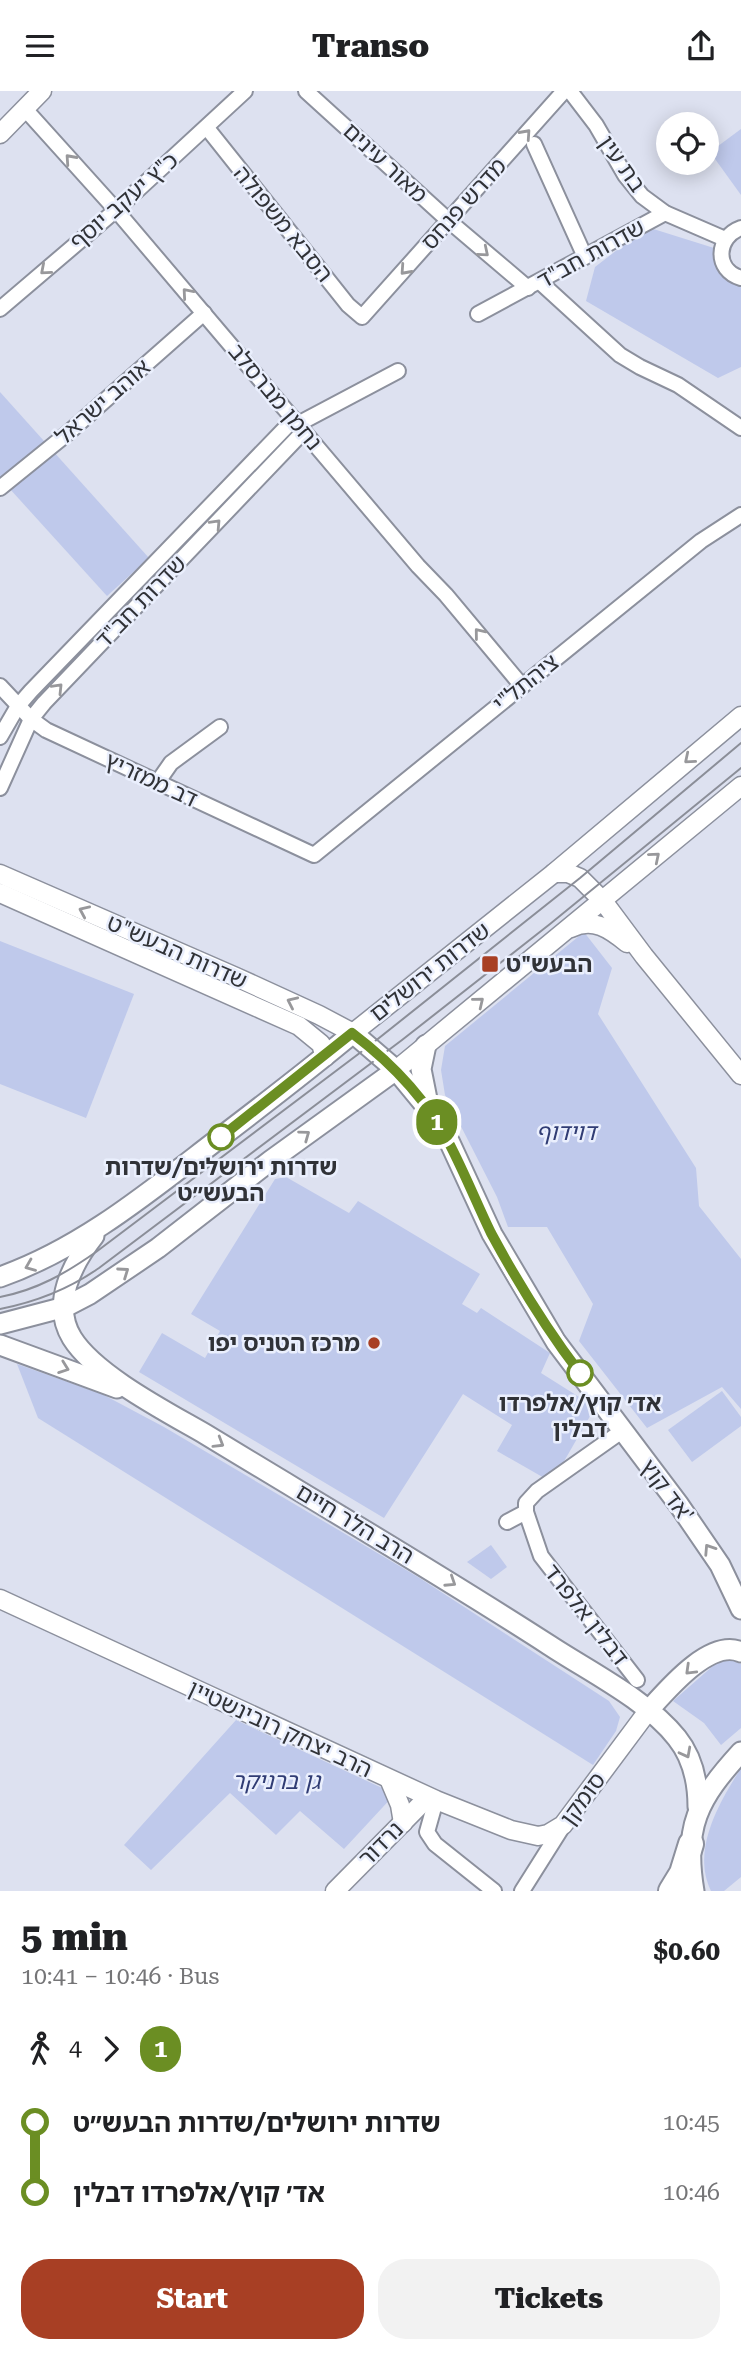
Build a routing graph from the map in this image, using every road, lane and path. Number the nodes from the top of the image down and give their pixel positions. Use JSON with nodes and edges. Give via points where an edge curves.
{"nodes":[{"id":1,"x":42,"y":91,"type":"edge"},
{"id":2,"x":245,"y":91,"type":"edge"},
{"id":3,"x":306,"y":91,"type":"edge"},
{"id":4,"x":564,"y":91,"type":"edge"},
{"id":5,"x":570,"y":91,"type":"edge"},
{"id":6,"x":24,"y":109,"type":"junction"},
{"id":7,"x":207,"y":128,"type":"junction"},
{"id":8,"x":0,"y":134,"type":"edge"},
{"id":9,"x":534,"y":144,"type":"dead end"},
{"id":10,"x":116,"y":210,"type":"junction"},
{"id":11,"x":665,"y":213,"type":"junction"},
{"id":12,"x":449,"y":222,"type":"junction"},
{"id":13,"x":741,"y":228,"type":"edge"},
{"id":14,"x":725,"y":239,"type":"junction"},
{"id":15,"x":585,"y":257,"type":"junction"},
{"id":16,"x":741,"y":278,"type":"edge"},
{"id":17,"x":534,"y":285,"type":"junction"},
{"id":18,"x":0,"y":309,"type":"edge"},
{"id":19,"x":204,"y":313,"type":"junction"},
{"id":20,"x":478,"y":314,"type":"dead end"},
{"id":21,"x":362,"y":317,"type":"joint"},
{"id":22,"x":398,"y":371,"type":"dead end"},
{"id":23,"x":299,"y":425,"type":"junction"},
{"id":24,"x":741,"y":428,"type":"edge"},
{"id":25,"x":0,"y":488,"type":"edge"},
{"id":26,"x":741,"y":515,"type":"edge"},
{"id":27,"x":0,"y":686,"type":"edge"},
{"id":28,"x":522,"y":686,"type":"junction"},
{"id":29,"x":18,"y":706,"type":"junction"},
{"id":30,"x":741,"y":716,"type":"edge"},
{"id":31,"x":31,"y":719,"type":"junction"},
{"id":32,"x":220,"y":727,"type":"dead end"},
{"id":33,"x":0,"y":737,"type":"edge"},
{"id":34,"x":157,"y":783,"type":"junction"},
{"id":35,"x":741,"y":786,"type":"edge"},
{"id":36,"x":0,"y":788,"type":"edge"},
{"id":37,"x":314,"y":855,"type":"joint"},
{"id":38,"x":554,"y":873,"type":"junction"},
{"id":39,"x":0,"y":874,"type":"edge"},
{"id":40,"x":0,"y":893,"type":"edge"},
{"id":41,"x":603,"y":901,"type":"junction"},
{"id":42,"x":566,"y":932,"type":"junction"},
{"id":43,"x":644,"y":956,"type":"junction"},
{"id":44,"x":352,"y":1033,"type":"junction"},
{"id":45,"x":426,"y":1045,"type":"junction"},
{"id":46,"x":325,"y":1057,"type":"junction"},
{"id":47,"x":396,"y":1070,"type":"junction"},
{"id":48,"x":741,"y":1075,"type":"edge"},
{"id":49,"x":433,"y":1115,"type":"junction"},
{"id":50,"x":101,"y":1227,"type":"junction"},
{"id":51,"x":0,"y":1277,"type":"edge"},
{"id":52,"x":65,"y":1307,"type":"junction"},
{"id":53,"x":0,"y":1324,"type":"edge"},
{"id":54,"x":0,"y":1345,"type":"edge"},
{"id":55,"x":161,"y":1408,"type":"junction"},
{"id":56,"x":622,"y":1431,"type":"junction"},
{"id":57,"x":526,"y":1512,"type":"junction"},
{"id":58,"x":507,"y":1522,"type":"dead end"},
{"id":59,"x":0,"y":1599,"type":"edge"},
{"id":60,"x":741,"y":1609,"type":"edge"},
{"id":61,"x":741,"y":1652,"type":"edge"},
{"id":62,"x":637,"y":1680,"type":"dead end"},
{"id":63,"x":648,"y":1711,"type":"junction"},
{"id":64,"x":741,"y":1752,"type":"edge"},
{"id":65,"x":389,"y":1779,"type":"junction"},
{"id":66,"x":432,"y":1799,"type":"junction"},
{"id":67,"x":698,"y":1807,"type":"junction"},
{"id":68,"x":403,"y":1823,"type":"junction"},
{"id":69,"x":564,"y":1825,"type":"junction"},
{"id":70,"x":691,"y":1844,"type":"junction"},
{"id":71,"x":335,"y":1891,"type":"edge"},
{"id":72,"x":494,"y":1891,"type":"edge"},
{"id":73,"x":522,"y":1891,"type":"edge"},
{"id":74,"x":671,"y":1891,"type":"edge"},
{"id":75,"x":694,"y":1891,"type":"edge"}],
"edges":[{"from":1,"to":6,"type":"street"},
{"from":2,"to":7,"type":"street","name":"כ\"ץ יעקב יוסף"},
{"from":3,"to":12,"type":"street","name":"מאור עינים"},
{"from":12,"to":4,"type":"street","name":"מדרש פנחס","one_way":true},
{"from":5,"to":11,"type":"street","name":"בת עין","via":[[625,175],[642,196]]},
{"from":6,"to":8,"type":"street"},
{"from":10,"to":6,"type":"street","name":"נחמן מברסלב","one_way":true},
{"from":7,"to":10,"type":"street","name":"כ\"ץ יעקב יוסף"},
{"from":7,"to":21,"type":"street","name":"הסבא משפולה"},
{"from":9,"to":15,"type":"street"},
{"from":10,"to":18,"type":"street","name":"כ\"ץ יעקב יוסף","one_way":true},
{"from":19,"to":10,"type":"street","name":"נחמן מברסלב","one_way":true},
{"from":11,"to":14,"type":"street","name":"בת עין"},
{"from":11,"to":15,"type":"street","name":"שדרות חב\"ד"},
{"from":12,"to":17,"type":"street","name":"מאור עינים","one_way":true},
{"from":12,"to":21,"type":"street","name":"מדרש פנחס","one_way":true},
{"from":13,"to":14,"type":"street"},
{"from":14,"to":16,"type":"street","via":[[723,264]]},
{"from":15,"to":17,"type":"street","name":"שדרות חב\"ד"},
{"from":17,"to":20,"type":"street","name":"שדרות חב\"ד"},
{"from":17,"to":24,"type":"street","name":"מאור עינים","via":[[620,355],[678,385]]},
{"from":19,"to":23,"type":"street","name":"נחמן מברסלב"},
{"from":19,"to":25,"type":"street","name":"אוהב ישראל"},
{"from":22,"to":23,"type":"street","name":"שדרות חב\"ד"},
{"from":28,"to":23,"type":"street","name":"נחמן מברסלב","one_way":true},
{"from":23,"to":29,"type":"street","name":"שדרות חב\"ד"},
{"from":31,"to":23,"type":"street","name":"שדרות חב\"ד","one_way":true},
{"from":26,"to":28,"type":"street","name":"ציהתל\"י","via":[[701,541]]},
{"from":27,"to":29,"type":"street","name":"דב ממזריץ"},
{"from":28,"to":37,"type":"street","name":"ציהתל\"י"},
{"from":29,"to":31,"type":"street","name":"דב ממזריץ"},
{"from":29,"to":33,"type":"street","name":"שדרות חב\"ד"},
{"from":30,"to":38,"type":"street","name":"שדרות ירושלים","one_way":true},
{"from":31,"to":34,"type":"street","name":"דב ממזריץ"},
{"from":31,"to":36,"type":"street","name":"שדרות חב\"ד"},
{"from":32,"to":34,"type":"street","via":[[171,763]]},
{"from":34,"to":37,"type":"street","name":"דב ממזריץ"},
{"from":41,"to":35,"type":"street","one_way":true},
{"from":38,"to":41,"type":"street","via":[[580,878]]},
{"from":38,"to":44,"type":"street","name":"שדרות ירושלים"},
{"from":44,"to":39,"type":"street","name":"שדרות הבעש\"ט","one_way":true},
{"from":40,"to":46,"type":"street","name":"שדרות הבעש\"ט","via":[[299,1026],[321,1044]]},
{"from":41,"to":42,"type":"street"},
{"from":41,"to":43,"type":"street"},
{"from":42,"to":43,"type":"street","via":[[585,923],[600,925]]},
{"from":45,"to":42,"type":"street","one_way":true},
{"from":43,"to":48,"type":"street"},
{"from":44,"to":46,"type":"main road","name":"שדרות ירושלים"},
{"from":44,"to":47,"type":"main road","name":"אד קוץ'"},
{"from":45,"to":47,"type":"street"},
{"from":45,"to":49,"type":"main road","via":[[422,1077]]},
{"from":46,"to":50,"type":"main road","name":"שדרות ירושלים"},
{"from":47,"to":49,"type":"main road","name":"אד קוץ'"},
{"from":52,"to":47,"type":"main road","one_way":true,"via":[[121,1274]]},
{"from":49,"to":56,"type":"main road","name":"אד קוץ'","via":[[492,1234],[549,1330]]},
{"from":50,"to":51,"type":"main road","name":"שדרות ירושלים","one_way":true,"via":[[51,1256]]},
{"from":50,"to":52,"type":"main road","name":"הרב הלר חיים","via":[[68,1278]]},
{"from":52,"to":53,"type":"main road"},
{"from":52,"to":55,"type":"main road","name":"הרב הלר חיים","via":[[65,1322],[79,1347],[112,1376]]},
{"from":54,"to":55,"type":"main road","one_way":true},
{"from":55,"to":63,"type":"main road","name":"הרב הלר חיים","one_way":true,"via":[[429,1568]]},
{"from":56,"to":57,"type":"street","via":[[537,1491],[526,1503]]},
{"from":60,"to":56,"type":"main road","name":"אד קוץ'","one_way":true,"via":[[700,1535]]},
{"from":57,"to":58,"type":"street"},
{"from":57,"to":62,"type":"street","name":"דבלין אלפרד","via":[[541,1556]]},
{"from":59,"to":65,"type":"street","name":"הרב יצחק רובינשטיין"},
{"from":61,"to":63,"type":"main road","one_way":true,"via":[[727,1648],[710,1654]]},
{"from":63,"to":67,"type":"main road","name":"הרב הלר חיים","one_way":true,"via":[[686,1749],[698,1789]]},
{"from":63,"to":69,"type":"street","name":"סומקן"},
{"from":64,"to":67,"type":"main road"},
{"from":65,"to":66,"type":"street","name":"הרב יצחק רובינשטיין"},
{"from":65,"to":68,"type":"street"},
{"from":66,"to":68,"type":"street","name":"נרדור"},
{"from":66,"to":69,"type":"street","name":"הרב יצחק רובינשטיין","via":[[538,1836]]},
{"from":66,"to":72,"type":"street","name":"נרדור","via":[[428,1832],[435,1844]]},
{"from":67,"to":70,"type":"main road"},
{"from":68,"to":71,"type":"street","name":"נרדור"},
{"from":69,"to":73,"type":"street","name":"סומקן"},
{"from":70,"to":74,"type":"highway"},
{"from":70,"to":75,"type":"main road"}]}
